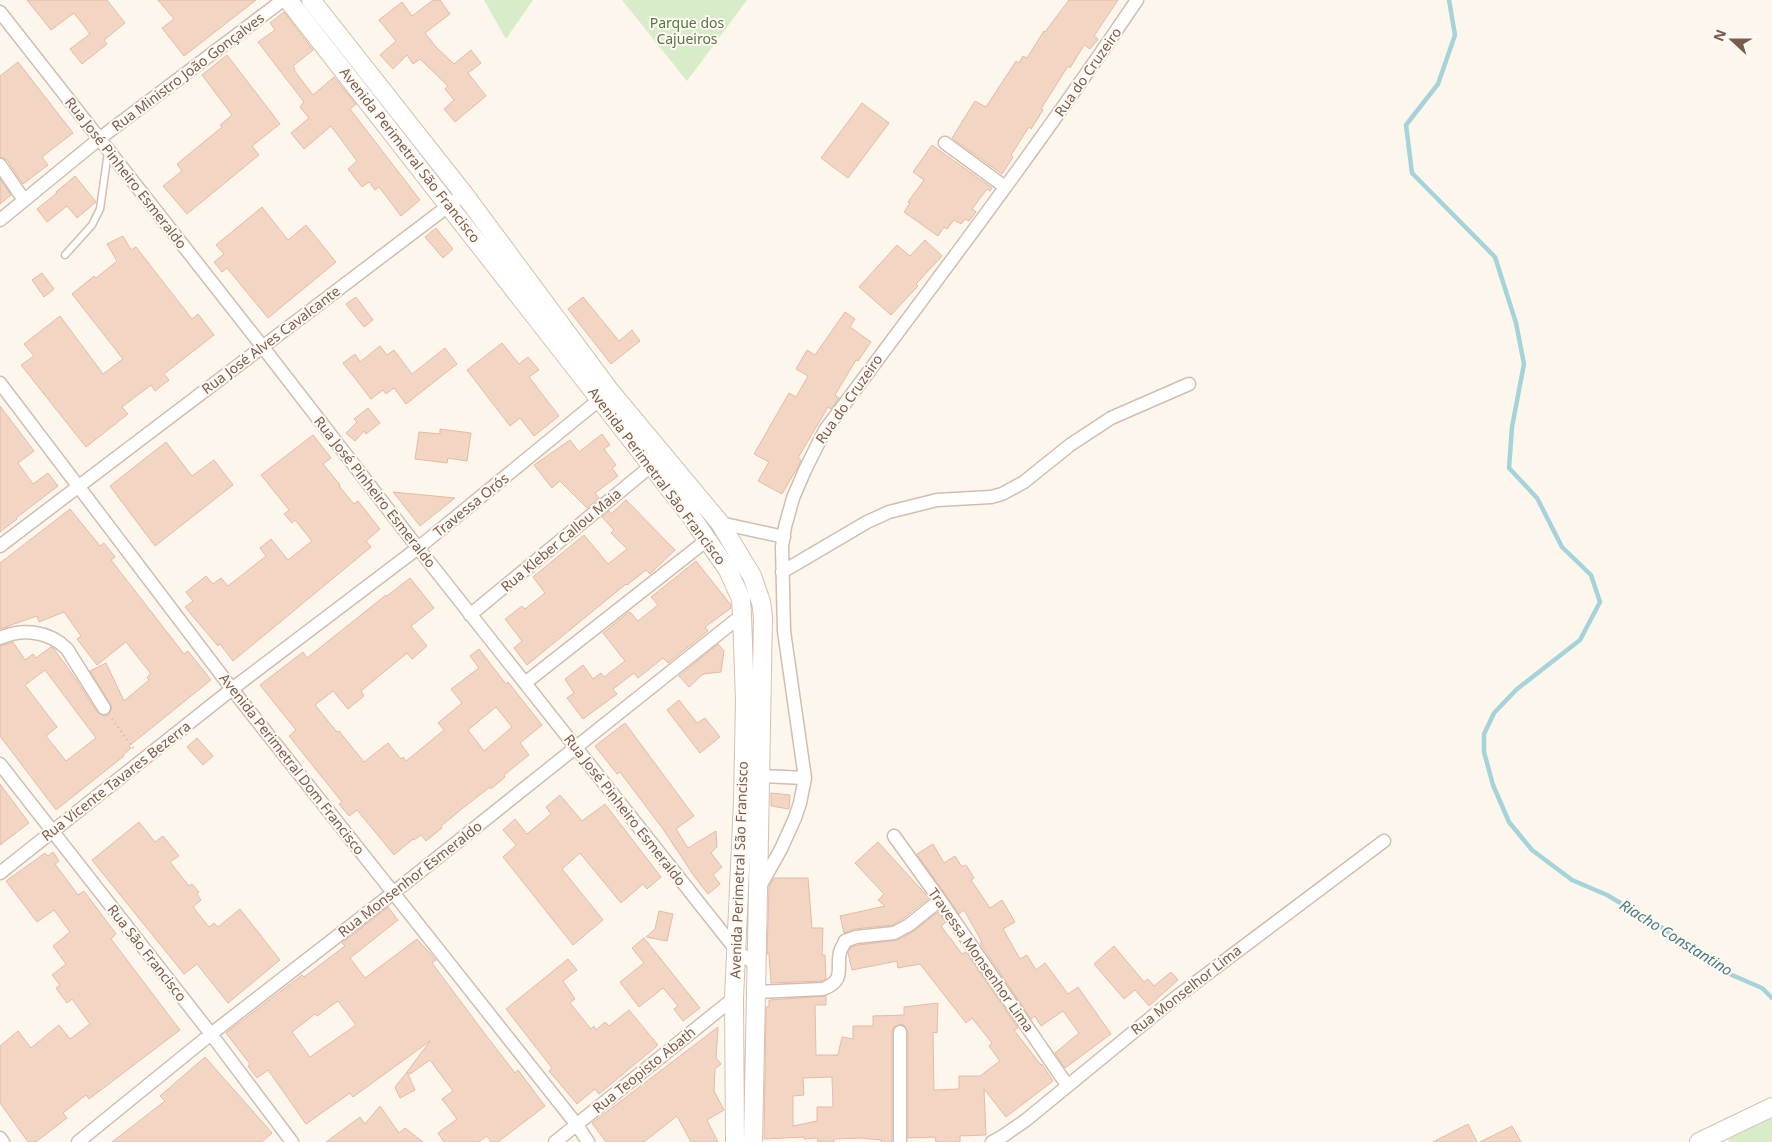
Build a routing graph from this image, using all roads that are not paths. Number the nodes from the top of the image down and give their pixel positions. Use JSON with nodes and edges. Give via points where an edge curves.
{"nodes":[{"id":1,"x":282,"y":0,"type":"edge"},
{"id":2,"x":288,"y":0,"type":"edge"},
{"id":3,"x":311,"y":0,"type":"edge"},
{"id":4,"x":1137,"y":0,"type":"edge"},
{"id":5,"x":0,"y":12,"type":"edge"},
{"id":6,"x":99,"y":139,"type":"junction"},
{"id":7,"x":945,"y":142,"type":"dead end"},
{"id":8,"x":108,"y":150,"type":"junction"},
{"id":9,"x":0,"y":165,"type":"edge"},
{"id":10,"x":1005,"y":187,"type":"junction"},
{"id":11,"x":464,"y":194,"type":"junction"},
{"id":12,"x":24,"y":200,"type":"junction"},
{"id":13,"x":449,"y":205,"type":"junction"},
{"id":14,"x":0,"y":220,"type":"edge"},
{"id":15,"x":65,"y":255,"type":"dead end"},
{"id":16,"x":262,"y":346,"type":"junction"},
{"id":17,"x":0,"y":383,"type":"edge"},
{"id":18,"x":1189,"y":384,"type":"dead end"},
{"id":19,"x":605,"y":395,"type":"junction"},
{"id":20,"x":651,"y":466,"type":"junction"},
{"id":21,"x":78,"y":486,"type":"junction"},
{"id":22,"x":720,"y":522,"type":"junction"},
{"id":23,"x":784,"y":537,"type":"junction"},
{"id":24,"x":707,"y":540,"type":"junction"},
{"id":25,"x":0,"y":546,"type":"edge"},
{"id":26,"x":418,"y":548,"type":"junction"},
{"id":27,"x":782,"y":572,"type":"junction"},
{"id":28,"x":470,"y":615,"type":"junction"},
{"id":29,"x":742,"y":615,"type":"junction"},
{"id":30,"x":0,"y":638,"type":"edge"},
{"id":31,"x":525,"y":683,"type":"junction"},
{"id":32,"x":232,"y":688,"type":"junction"},
{"id":33,"x":104,"y":708,"type":"road end"},
{"id":34,"x":575,"y":747,"type":"junction"},
{"id":35,"x":0,"y":764,"type":"edge"},
{"id":36,"x":761,"y":776,"type":"junction"},
{"id":37,"x":805,"y":778,"type":"junction"},
{"id":38,"x":52,"y":832,"type":"junction"},
{"id":39,"x":894,"y":836,"type":"dead end"},
{"id":40,"x":1384,"y":841,"type":"dead end"},
{"id":41,"x":0,"y":872,"type":"edge"},
{"id":42,"x":393,"y":893,"type":"junction"},
{"id":43,"x":757,"y":893,"type":"junction"},
{"id":44,"x":940,"y":900,"type":"junction"},
{"id":45,"x":737,"y":951,"type":"junction"},
{"id":46,"x":756,"y":965,"type":"junction"},
{"id":47,"x":756,"y":992,"type":"junction"},
{"id":48,"x":734,"y":998,"type":"junction"},
{"id":49,"x":900,"y":1032,"type":"dead end"},
{"id":50,"x":211,"y":1034,"type":"junction"},
{"id":51,"x":1067,"y":1085,"type":"junction"},
{"id":52,"x":1772,"y":1107,"type":"edge"},
{"id":53,"x":577,"y":1125,"type":"junction"},
{"id":54,"x":0,"y":1138,"type":"edge"},
{"id":55,"x":3,"y":1142,"type":"edge"},
{"id":56,"x":78,"y":1142,"type":"edge"},
{"id":57,"x":292,"y":1142,"type":"edge"},
{"id":58,"x":555,"y":1142,"type":"edge"},
{"id":59,"x":588,"y":1142,"type":"edge"},
{"id":60,"x":735,"y":1142,"type":"edge"},
{"id":61,"x":753,"y":1142,"type":"edge"},
{"id":62,"x":900,"y":1142,"type":"edge"},
{"id":63,"x":992,"y":1142,"type":"edge"},
{"id":64,"x":1699,"y":1142,"type":"edge"}],
"edges":[{"from":1,"to":6,"type":"street","name":"Rua Ministro João Gonçalves"},
{"from":2,"to":13,"type":"main road","name":"Avenida Perimetral São Francisco"},
{"from":3,"to":11,"type":"main road","name":"Avenida Perimetral São Francisco"},
{"from":4,"to":10,"type":"street","name":"Rua do Cruzeiro"},
{"from":5,"to":6,"type":"street","name":"Rua José Pinheiro Esmeraldo"},
{"from":6,"to":8,"type":"street","name":"Rua José Pinheiro Esmeraldo"},
{"from":6,"to":12,"type":"street","name":"Rua Ministro João Gonçalves"},
{"from":7,"to":10,"type":"street"},
{"from":8,"to":15,"type":"lane","via":[[100,210],[92,225]]},
{"from":8,"to":16,"type":"street","name":"Rua José Pinheiro Esmeraldo"},
{"from":9,"to":12,"type":"street"},
{"from":10,"to":23,"type":"street","name":"Rua do Cruzeiro","via":[[825,430],[793,498]]},
{"from":11,"to":13,"type":"street","name":"Rua José Alves Cavalcante"},
{"from":11,"to":19,"type":"main road","name":"Avenida Perimetral São Francisco"},
{"from":12,"to":14,"type":"street","name":"Rua Ministro João Gonçalves"},
{"from":13,"to":16,"type":"street","name":"Rua José Alves Cavalcante"},
{"from":13,"to":19,"type":"main road","name":"Avenida Perimetral São Francisco"},
{"from":16,"to":21,"type":"street","name":"Rua José Alves Cavalcante"},
{"from":16,"to":26,"type":"street","name":"Rua José Pinheiro Esmeraldo"},
{"from":17,"to":21,"type":"street","name":"Avenida Perimetral Dom Francisco"},
{"from":18,"to":27,"type":"street","via":[[1111,418],[1070,445],[1024,482],[1002,494],[937,500],[889,512]]},
{"from":19,"to":20,"type":"main road","name":"Avenida Perimetral São Francisco"},
{"from":19,"to":22,"type":"main road","name":"Avenida Perimetral São Francisco"},
{"from":19,"to":26,"type":"street","name":"Travessa Orós"},
{"from":20,"to":24,"type":"main road","name":"Avenida Perimetral São Francisco"},
{"from":20,"to":28,"type":"street","name":"Rua Kleber Callou Maia"},
{"from":21,"to":25,"type":"street","name":"Rua José Alves Cavalcante"},
{"from":21,"to":32,"type":"street","name":"Avenida Perimetral Dom Francisco"},
{"from":22,"to":23,"type":"street"},
{"from":22,"to":36,"type":"main road","name":"Avenida Perimetral São Francisco","via":[[752,576],[761,602]]},
{"from":23,"to":27,"type":"street","name":"Rua do Cruzeiro"},
{"from":24,"to":29,"type":"main road","name":"Avenida Perimetral São Francisco","via":[[736,585]]},
{"from":24,"to":31,"type":"street"},
{"from":26,"to":28,"type":"street","name":"Rua José Pinheiro Esmeraldo"},
{"from":26,"to":32,"type":"street","name":"Travessa Orós"},
{"from":27,"to":37,"type":"street","name":"Rua do Cruzeiro","via":[[784,631]]},
{"from":28,"to":31,"type":"street","name":"Rua José Pinheiro Esmeraldo"},
{"from":29,"to":34,"type":"street","name":"Rua Monsenhor Esmeraldo"},
{"from":29,"to":45,"type":"main road","name":"Avenida Perimetral São Francisco","via":[[744,801]]},
{"from":30,"to":33,"type":"street","via":[[25,631],[53,638],[67,648]]},
{"from":31,"to":34,"type":"street","name":"Rua José Pinheiro Esmeraldo"},
{"from":32,"to":38,"type":"street","name":"Rua Vicente Tavares Bezerra"},
{"from":32,"to":42,"type":"street","name":"Avenida Perimetral Dom Francisco"},
{"from":34,"to":42,"type":"street","name":"Rua Monsenhor Esmeraldo"},
{"from":34,"to":45,"type":"street","name":"Rua José Pinheiro Esmeraldo"},
{"from":35,"to":38,"type":"street","name":"Rua São Francisco"},
{"from":36,"to":37,"type":"street"},
{"from":36,"to":43,"type":"main road","name":"Avenida Perimetral São Francisco"},
{"from":37,"to":43,"type":"street","name":"Rua do Cruzeiro","via":[[795,818]]},
{"from":38,"to":41,"type":"street","name":"Rua Vicente Tavares Bezerra"},
{"from":38,"to":50,"type":"street","name":"Rua São Francisco"},
{"from":39,"to":44,"type":"street","name":"Travessa Monsenhor Lima"},
{"from":40,"to":51,"type":"street","name":"Rua Monselhor Lima","via":[[1175,998]]},
{"from":42,"to":50,"type":"street","name":"Rua Monsenhor Esmeraldo"},
{"from":42,"to":53,"type":"street","name":"Avenida Perimetral Dom Francisco"},
{"from":43,"to":46,"type":"main road","name":"Avenida Perimetral São Francisco"},
{"from":44,"to":47,"type":"street","via":[[909,926],[894,933],[856,937],[845,942],[840,954],[840,974],[829,987]]},
{"from":44,"to":51,"type":"street","name":"Travessa Monsenhor Lima"},
{"from":45,"to":46,"type":"street","name":"Rua José Pinheiro Esmeraldo"},
{"from":45,"to":48,"type":"main road","name":"Avenida Perimetral São Francisco"},
{"from":46,"to":47,"type":"main road","name":"Avenida Perimetral São Francisco"},
{"from":47,"to":61,"type":"main road","name":"Avenida Perimetral São Francisco"},
{"from":48,"to":53,"type":"street","name":"Rua Teopisto Abath"},
{"from":48,"to":60,"type":"main road","name":"Avenida Perimetral São Francisco"},
{"from":49,"to":62,"type":"street"},
{"from":50,"to":56,"type":"street","name":"Rua Monsenhor Esmeraldo"},
{"from":50,"to":57,"type":"street","name":"Rua São Francisco"},
{"from":51,"to":63,"type":"street","name":"Rua Monselhor Lima","via":[[1026,1120]]},
{"from":52,"to":64,"type":"main road"},
{"from":53,"to":58,"type":"street","name":"Rua Teopisto Abath"},
{"from":53,"to":59,"type":"street","name":"Avenida Perimetral Dom Francisco"},
{"from":54,"to":55,"type":"street"}]}
